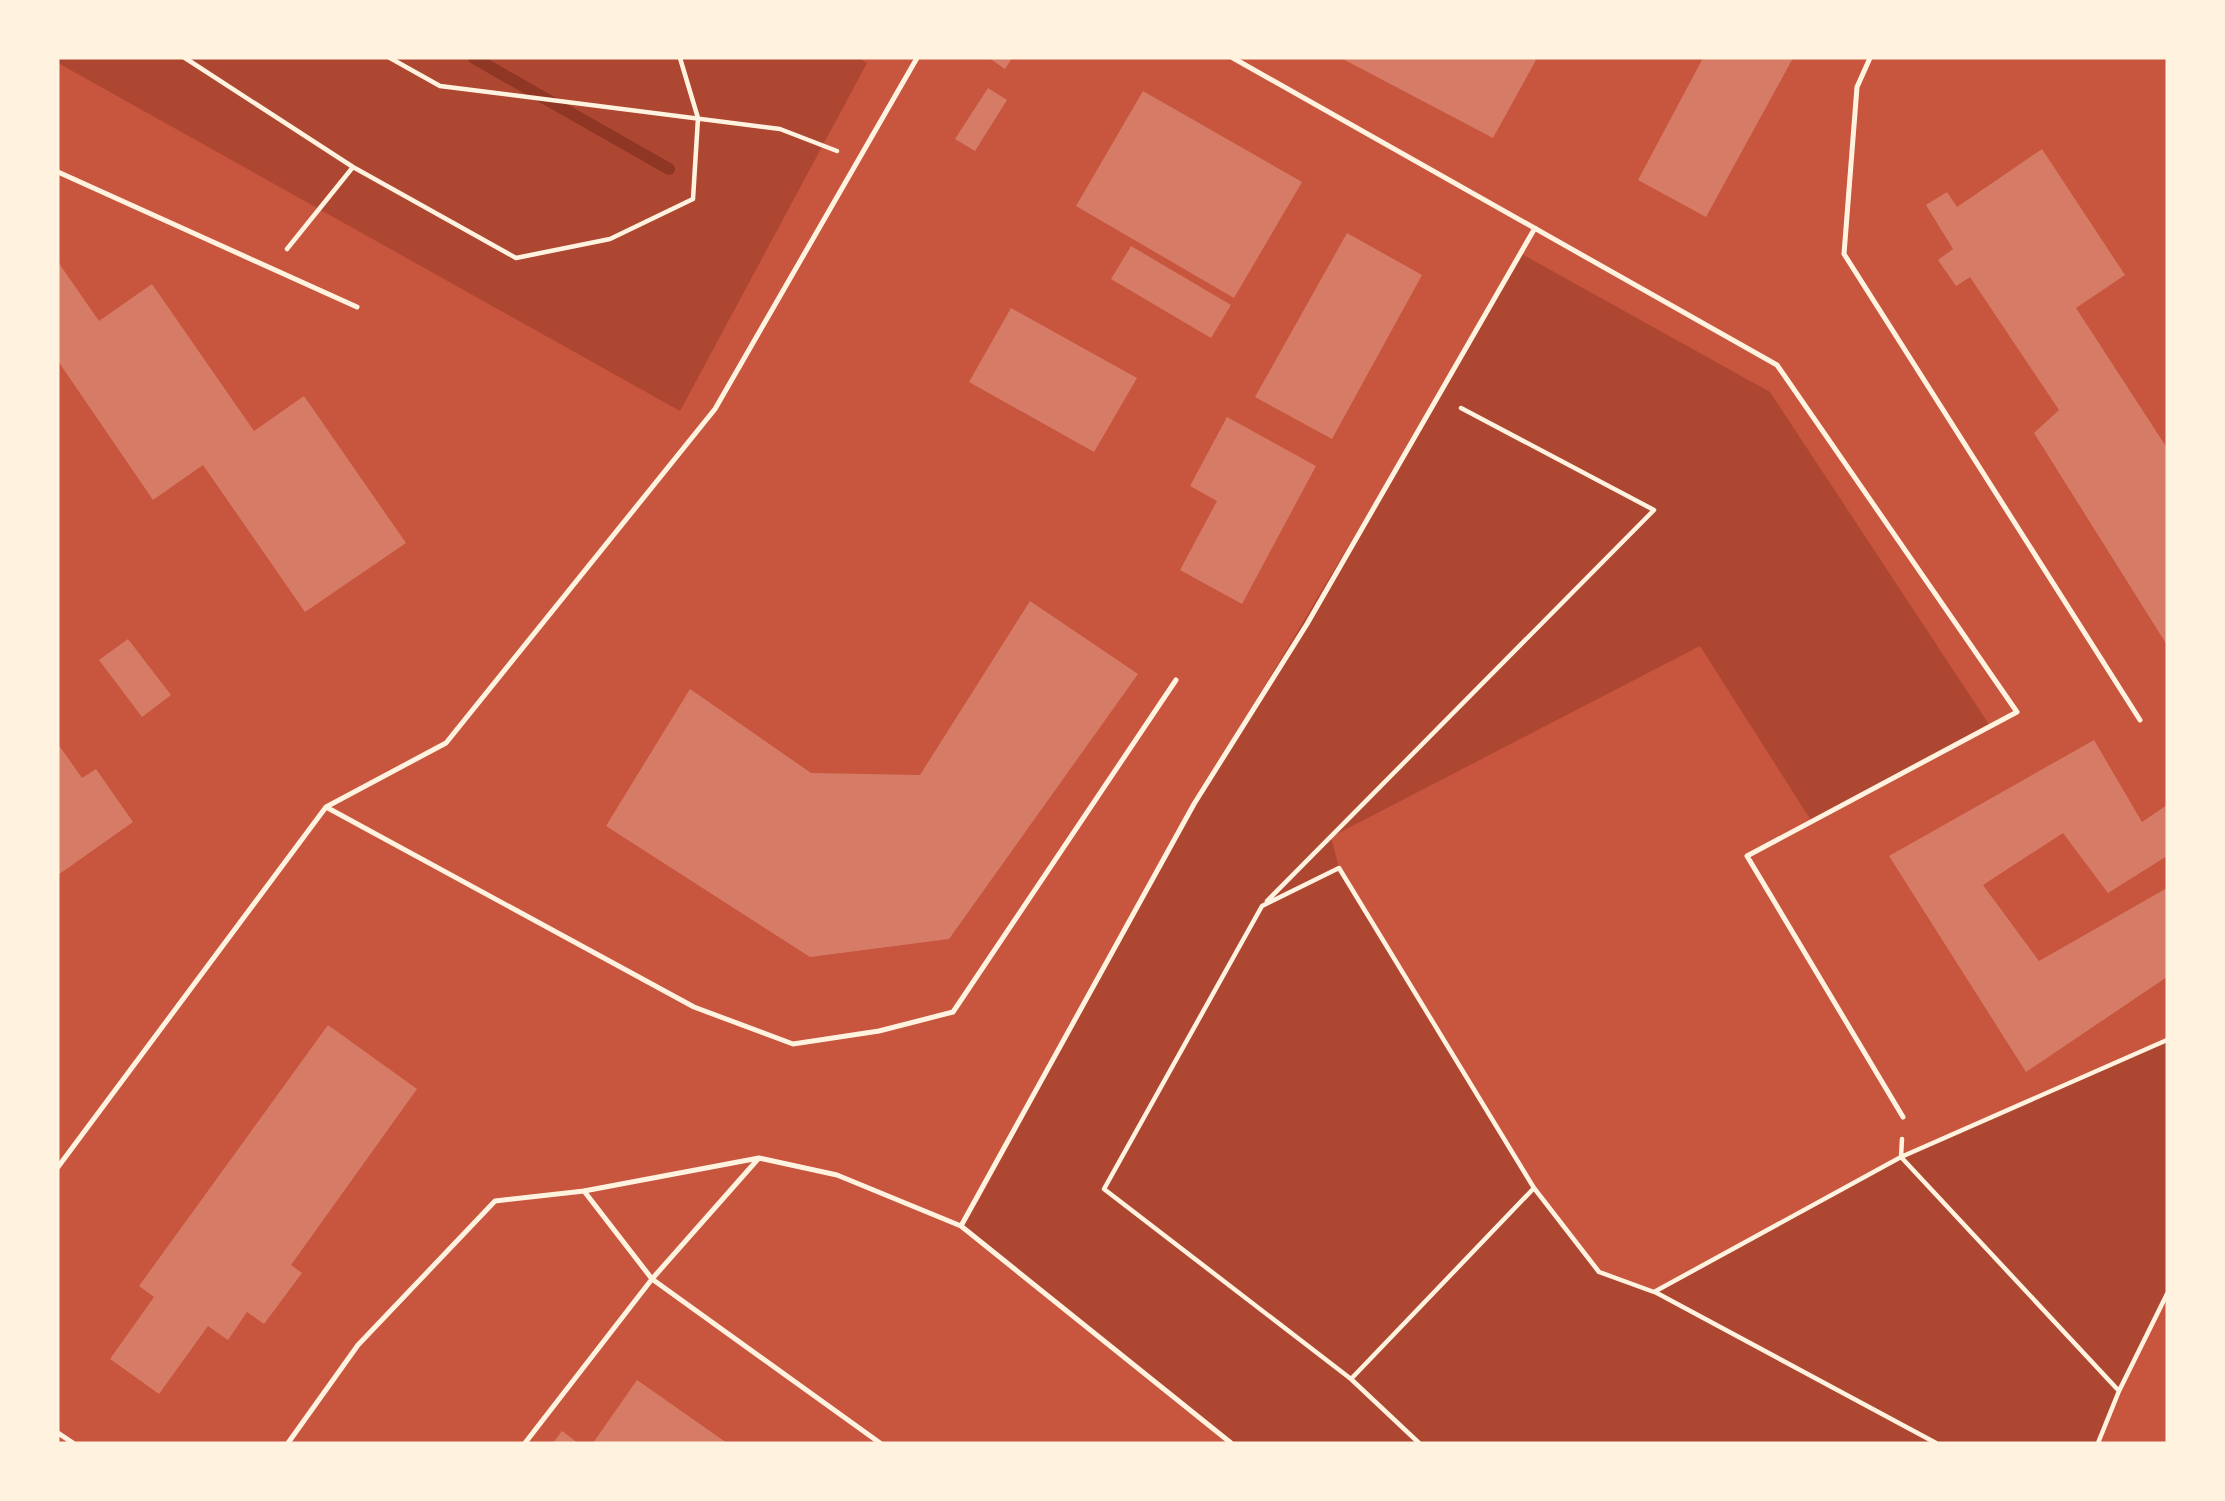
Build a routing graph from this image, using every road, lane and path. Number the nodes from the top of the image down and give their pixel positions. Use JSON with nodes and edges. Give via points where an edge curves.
{"nodes":[{"id":1,"x":185,"y":58,"type":"edge"},
{"id":2,"x":390,"y":58,"type":"edge"},
{"id":3,"x":680,"y":58,"type":"edge"},
{"id":4,"x":917,"y":58,"type":"edge"},
{"id":5,"x":1233,"y":58,"type":"edge"},
{"id":6,"x":1870,"y":58,"type":"edge"},
{"id":7,"x":698,"y":118,"type":"junction"},
{"id":8,"x":858,"y":159,"type":"junction"},
{"id":9,"x":353,"y":167,"type":"junction"},
{"id":10,"x":58,"y":172,"type":"edge"},
{"id":11,"x":1535,"y":229,"type":"junction"},
{"id":12,"x":271,"y":269,"type":"junction"},
{"id":13,"x":357,"y":307,"type":"dead end"},
{"id":14,"x":1438,"y":396,"type":"junction"},
{"id":15,"x":1176,"y":680,"type":"dead end"},
{"id":16,"x":2140,"y":720,"type":"dead end"},
{"id":17,"x":326,"y":807,"type":"junction"},
{"id":18,"x":1262,"y":905,"type":"junction"},
{"id":19,"x":2167,"y":1040,"type":"edge"},
{"id":20,"x":1903,"y":1117,"type":"dead end"},
{"id":21,"x":1901,"y":1157,"type":"junction"},
{"id":22,"x":759,"y":1158,"type":"junction"},
{"id":23,"x":58,"y":1167,"type":"edge"},
{"id":24,"x":1534,"y":1188,"type":"junction"},
{"id":25,"x":584,"y":1191,"type":"junction"},
{"id":26,"x":961,"y":1226,"type":"junction"},
{"id":27,"x":652,"y":1279,"type":"junction"},
{"id":28,"x":1654,"y":1292,"type":"junction"},
{"id":29,"x":2167,"y":1294,"type":"edge"},
{"id":30,"x":1351,"y":1379,"type":"junction"},
{"id":31,"x":2119,"y":1391,"type":"junction"},
{"id":32,"x":58,"y":1433,"type":"edge"},
{"id":33,"x":73,"y":1443,"type":"edge"},
{"id":34,"x":288,"y":1443,"type":"edge"},
{"id":35,"x":526,"y":1443,"type":"edge"},
{"id":36,"x":880,"y":1443,"type":"edge"},
{"id":37,"x":1228,"y":1443,"type":"edge"},
{"id":38,"x":1419,"y":1443,"type":"edge"},
{"id":39,"x":1937,"y":1443,"type":"edge"},
{"id":40,"x":2098,"y":1443,"type":"edge"}],
"edges":[{"from":1,"to":9,"type":"path"},
{"from":2,"to":7,"type":"path","via":[[440,86]]},
{"from":3,"to":7,"type":"path"},
{"from":4,"to":8,"type":"lane"},
{"from":5,"to":11,"type":"lane"},
{"from":6,"to":16,"type":"lane","via":[[1857,87],[1844,254]]},
{"from":7,"to":8,"type":"path","via":[[780,129]]},
{"from":7,"to":9,"type":"path","via":[[693,200],[610,239],[516,258]]},
{"from":8,"to":17,"type":"lane","via":[[715,409],[446,743]]},
{"from":9,"to":12,"type":"path"},
{"from":10,"to":12,"type":"lane"},
{"from":11,"to":14,"type":"lane"},
{"from":11,"to":20,"type":"lane","via":[[1777,365],[2017,712],[1747,856]]},
{"from":12,"to":13,"type":"lane"},
{"from":14,"to":18,"type":"path","via":[[1654,510]]},
{"from":14,"to":26,"type":"lane","via":[[1307,624],[1194,804]]},
{"from":15,"to":17,"type":"lane","via":[[953,1012],[879,1031],[793,1044],[694,1007]]},
{"from":17,"to":23,"type":"lane"},
{"from":18,"to":24,"type":"path","via":[[1339,868]]},
{"from":18,"to":30,"type":"path","via":[[1104,1189]]},
{"from":19,"to":21,"type":"path"},
{"from":21,"to":28,"type":"path"},
{"from":21,"to":31,"type":"path"},
{"from":22,"to":25,"type":"lane"},
{"from":22,"to":26,"type":"lane","via":[[836,1175]]},
{"from":22,"to":27,"type":"lane"},
{"from":24,"to":28,"type":"path","via":[[1599,1272]]},
{"from":24,"to":30,"type":"path"},
{"from":25,"to":27,"type":"lane"},
{"from":25,"to":34,"type":"lane","via":[[495,1201],[358,1345]]},
{"from":26,"to":37,"type":"lane"},
{"from":27,"to":35,"type":"lane"},
{"from":27,"to":36,"type":"lane"},
{"from":28,"to":39,"type":"path"},
{"from":29,"to":31,"type":"path"},
{"from":30,"to":38,"type":"path"},
{"from":31,"to":40,"type":"path"},
{"from":32,"to":33,"type":"lane"}]}
